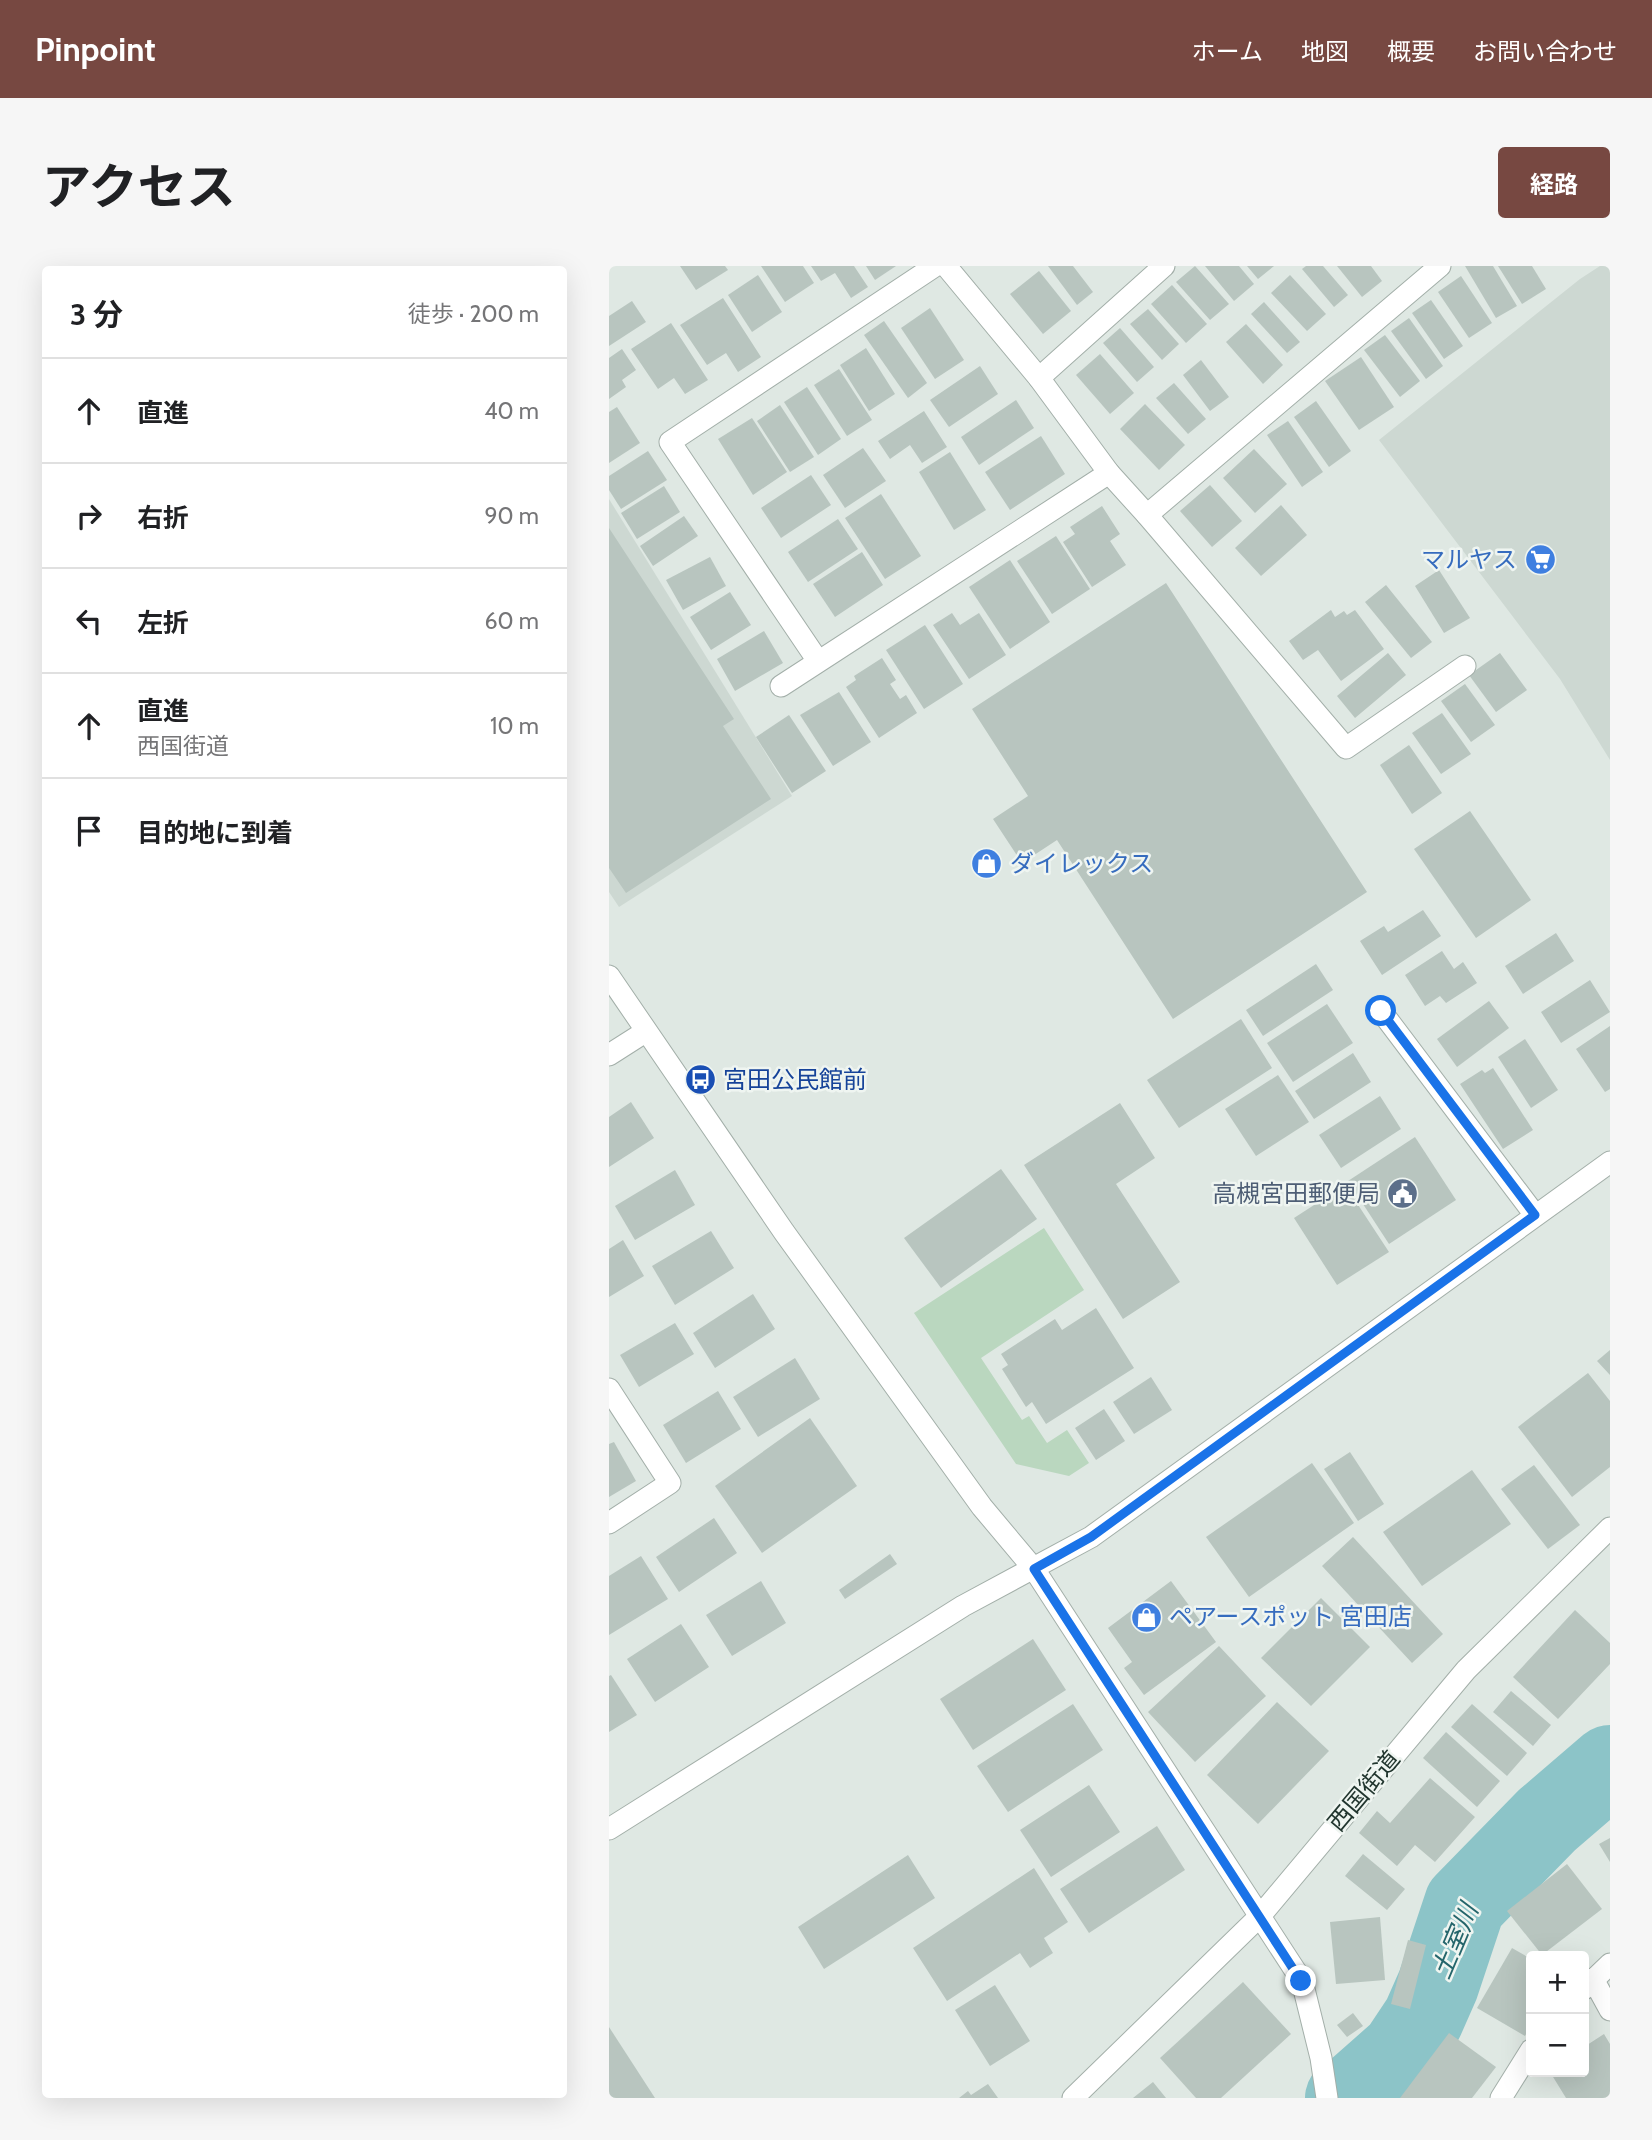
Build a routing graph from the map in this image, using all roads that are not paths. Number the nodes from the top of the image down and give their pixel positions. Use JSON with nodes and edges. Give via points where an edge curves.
{"nodes":[{"id":1,"x":935,"y":266,"type":"edge"},
{"id":2,"x":946,"y":266,"type":"edge"},
{"id":3,"x":1164,"y":266,"type":"edge"},
{"id":4,"x":1440,"y":266,"type":"edge"},
{"id":5,"x":1039,"y":378,"type":"junction"},
{"id":6,"x":1109,"y":473,"type":"junction"},
{"id":7,"x":1147,"y":515,"type":"junction"},
{"id":8,"x":818,"y":662,"type":"junction"},
{"id":9,"x":1465,"y":666,"type":"dead end"},
{"id":10,"x":781,"y":686,"type":"dead end"},
{"id":11,"x":609,"y":976,"type":"edge"},
{"id":12,"x":1381,"y":1011,"type":"dead end"},
{"id":13,"x":645,"y":1032,"type":"junction"},
{"id":14,"x":609,"y":1055,"type":"edge"},
{"id":15,"x":1610,"y":1162,"type":"edge"},
{"id":16,"x":1535,"y":1215,"type":"junction"},
{"id":17,"x":609,"y":1389,"type":"edge"},
{"id":18,"x":609,"y":1523,"type":"edge"},
{"id":19,"x":1610,"y":1528,"type":"edge"},
{"id":20,"x":1034,"y":1569,"type":"junction"},
{"id":21,"x":609,"y":1829,"type":"edge"},
{"id":22,"x":1260,"y":1916,"type":"junction"},
{"id":23,"x":1610,"y":1964,"type":"edge"},
{"id":24,"x":1589,"y":1983,"type":"edge"},
{"id":25,"x":1589,"y":1985,"type":"edge"},
{"id":26,"x":1610,"y":2010,"type":"edge"},
{"id":27,"x":1526,"y":2058,"type":"edge"},
{"id":28,"x":1073,"y":2098,"type":"edge"},
{"id":29,"x":1327,"y":2098,"type":"edge"},
{"id":30,"x":1501,"y":2098,"type":"edge"}],
"edges":[{"from":1,"to":8,"type":"street","via":[[670,442]]},
{"from":2,"to":5,"type":"street"},
{"from":3,"to":5,"type":"street"},
{"from":4,"to":7,"type":"street"},
{"from":5,"to":6,"type":"street"},
{"from":6,"to":7,"type":"street"},
{"from":6,"to":8,"type":"street"},
{"from":7,"to":9,"type":"street","via":[[1346,748]]},
{"from":8,"to":10,"type":"street"},
{"from":11,"to":13,"type":"street"},
{"from":12,"to":16,"type":"street"},
{"from":13,"to":14,"type":"street"},
{"from":13,"to":20,"type":"street","via":[[982,1507]]},
{"from":15,"to":16,"type":"street"},
{"from":16,"to":20,"type":"street","via":[[1091,1537]]},
{"from":17,"to":18,"type":"street","via":[[670,1483]]},
{"from":19,"to":22,"type":"street","name":"西国街道","via":[[1466,1670]]},
{"from":20,"to":21,"type":"street","via":[[964,1606]]},
{"from":20,"to":22,"type":"street"},
{"from":22,"to":28,"type":"street","name":"西国街道"},
{"from":22,"to":29,"type":"street","via":[[1301,1981]]},
{"from":23,"to":24,"type":"street"},
{"from":25,"to":26,"type":"street"},
{"from":27,"to":30,"type":"street"}]}
